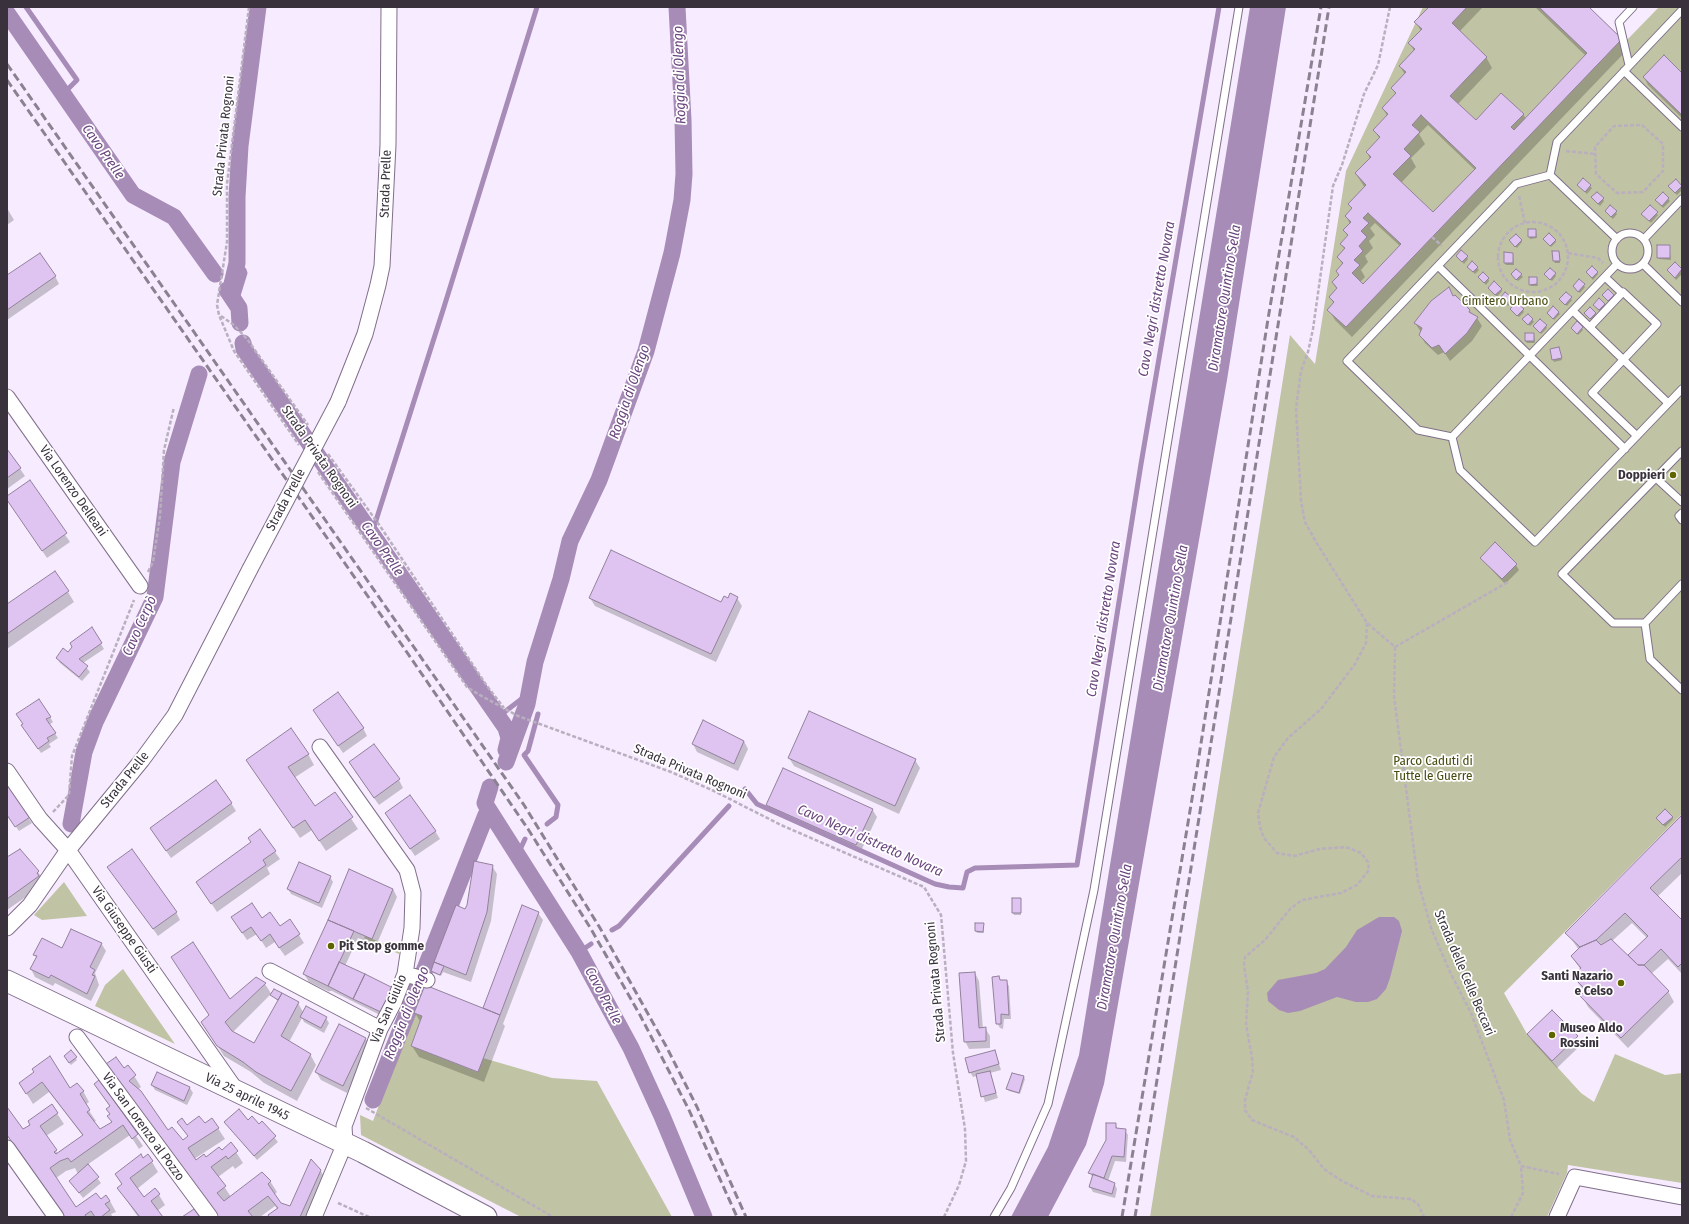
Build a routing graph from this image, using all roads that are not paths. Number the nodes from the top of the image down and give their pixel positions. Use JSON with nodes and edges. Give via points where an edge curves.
{"nodes":[{"id":1,"x":388,"y":7,"type":"edge"},
{"id":2,"x":1239,"y":7,"type":"edge"},
{"id":3,"x":1633,"y":7,"type":"edge"},
{"id":4,"x":1682,"y":10,"type":"edge"},
{"id":5,"x":1627,"y":68,"type":"junction"},
{"id":6,"x":1682,"y":127,"type":"edge"},
{"id":7,"x":1550,"y":175,"type":"junction"},
{"id":8,"x":1682,"y":199,"type":"edge"},
{"id":9,"x":1617,"y":239,"type":"junction"},
{"id":10,"x":1644,"y":239,"type":"junction"},
{"id":11,"x":1617,"y":264,"type":"junction"},
{"id":12,"x":1643,"y":264,"type":"junction"},
{"id":13,"x":1438,"y":266,"type":"junction"},
{"id":14,"x":1605,"y":277,"type":"junction"},
{"id":15,"x":1622,"y":293,"type":"junction"},
{"id":16,"x":1682,"y":302,"type":"edge"},
{"id":17,"x":1573,"y":311,"type":"junction"},
{"id":18,"x":1590,"y":327,"type":"junction"},
{"id":19,"x":1530,"y":356,"type":"junction"},
{"id":20,"x":1623,"y":360,"type":"junction"},
{"id":21,"x":1682,"y":389,"type":"edge"},
{"id":22,"x":7,"y":397,"type":"edge"},
{"id":23,"x":1668,"y":403,"type":"junction"},
{"id":24,"x":1637,"y":436,"type":"junction"},
{"id":25,"x":1452,"y":437,"type":"junction"},
{"id":26,"x":1625,"y":449,"type":"junction"},
{"id":27,"x":1682,"y":451,"type":"edge"},
{"id":28,"x":1656,"y":478,"type":"junction"},
{"id":29,"x":1682,"y":502,"type":"edge"},
{"id":30,"x":1682,"y":513,"type":"edge"},
{"id":31,"x":1682,"y":520,"type":"edge"},
{"id":32,"x":1682,"y":584,"type":"edge"},
{"id":33,"x":140,"y":586,"type":"road end"},
{"id":34,"x":1645,"y":623,"type":"junction"},
{"id":35,"x":1682,"y":690,"type":"edge"},
{"id":36,"x":320,"y":747,"type":"dead end"},
{"id":37,"x":7,"y":771,"type":"edge"},
{"id":38,"x":68,"y":850,"type":"junction"},
{"id":39,"x":7,"y":928,"type":"edge"},
{"id":40,"x":270,"y":971,"type":"dead end"},
{"id":41,"x":7,"y":980,"type":"edge"},
{"id":42,"x":380,"y":1029,"type":"junction"},
{"id":43,"x":77,"y":1037,"type":"dead end"},
{"id":44,"x":237,"y":1092,"type":"junction"},
{"id":45,"x":7,"y":1148,"type":"edge"},
{"id":46,"x":354,"y":1148,"type":"junction"},
{"id":47,"x":1682,"y":1197,"type":"edge"},
{"id":48,"x":56,"y":1217,"type":"edge"},
{"id":49,"x":210,"y":1217,"type":"edge"},
{"id":50,"x":314,"y":1217,"type":"edge"},
{"id":51,"x":486,"y":1217,"type":"edge"},
{"id":52,"x":994,"y":1217,"type":"edge"},
{"id":53,"x":1557,"y":1217,"type":"edge"}],
"edges":[{"from":1,"to":38,"type":"street","name":"Strada Prelle","bridge":true,"via":[[388,145],[382,266],[365,334],[338,402],[175,714],[142,760]]},
{"from":2,"to":52,"type":"lane","via":[[1094,890],[1048,1104],[1011,1188]]},
{"from":3,"to":5,"type":"lane","via":[[1619,22]]},
{"from":4,"to":5,"type":"lane"},
{"from":5,"to":6,"type":"lane"},
{"from":5,"to":7,"type":"lane","via":[[1557,142]]},
{"from":7,"to":9,"type":"lane"},
{"from":7,"to":13,"type":"lane","via":[[1516,184]]},
{"from":8,"to":10,"type":"lane"},
{"from":9,"to":10,"type":"lane","via":[[1627,233]]},
{"from":9,"to":11,"type":"lane","via":[[1613,244],[1612,255]]},
{"from":10,"to":12,"type":"lane","via":[[1648,255]]},
{"from":11,"to":12,"type":"lane","via":[[1627,270],[1633,270]]},
{"from":11,"to":14,"type":"lane"},
{"from":12,"to":16,"type":"lane"},
{"from":13,"to":19,"type":"lane"},
{"from":13,"to":25,"type":"lane","via":[[1347,361],[1418,430]]},
{"from":14,"to":15,"type":"lane"},
{"from":14,"to":17,"type":"lane"},
{"from":15,"to":18,"type":"lane"},
{"from":15,"to":20,"type":"lane","via":[[1657,324]]},
{"from":17,"to":18,"type":"lane"},
{"from":17,"to":19,"type":"lane"},
{"from":18,"to":20,"type":"lane"},
{"from":19,"to":25,"type":"lane"},
{"from":19,"to":26,"type":"lane"},
{"from":20,"to":23,"type":"lane"},
{"from":20,"to":24,"type":"lane","via":[[1592,393]]},
{"from":21,"to":23,"type":"lane"},
{"from":22,"to":33,"type":"street","name":"Via Lorenzo Delleani"},
{"from":23,"to":24,"type":"lane"},
{"from":24,"to":26,"type":"lane"},
{"from":25,"to":26,"type":"lane","via":[[1460,470],[1535,542]]},
{"from":27,"to":28,"type":"lane"},
{"from":28,"to":29,"type":"lane"},
{"from":28,"to":34,"type":"lane","via":[[1562,574],[1612,623]]},
{"from":30,"to":31,"type":"lane","via":[[1679,516]]},
{"from":32,"to":34,"type":"lane"},
{"from":34,"to":35,"type":"lane","via":[[1650,660]]},
{"from":36,"to":42,"type":"street","name":"Via San Giulio","via":[[407,870],[413,892],[412,928],[416,977],[394,1002]]},
{"from":37,"to":38,"type":"street","name":"Via Giuseppe Giusti","via":[[40,819]]},
{"from":38,"to":39,"type":"street","name":"Strada Prelle","via":[[30,905]]},
{"from":38,"to":44,"type":"street","name":"Via Giuseppe Giusti"},
{"from":40,"to":42,"type":"street"},
{"from":41,"to":44,"type":"street","name":"Via 25 aprile 1945"},
{"from":42,"to":46,"type":"street","name":"Via San Giulio","via":[[344,1126]]},
{"from":43,"to":49,"type":"street","name":"Via San Lorenzo al Pozzo"},
{"from":44,"to":46,"type":"street","name":"Via 25 aprile 1945"},
{"from":45,"to":48,"type":"street"},
{"from":46,"to":50,"type":"street","name":"Via San Giulio"},
{"from":46,"to":51,"type":"street","name":"Via 25 aprile 1945"},
{"from":47,"to":53,"type":"street","via":[[1576,1177]]}]}
